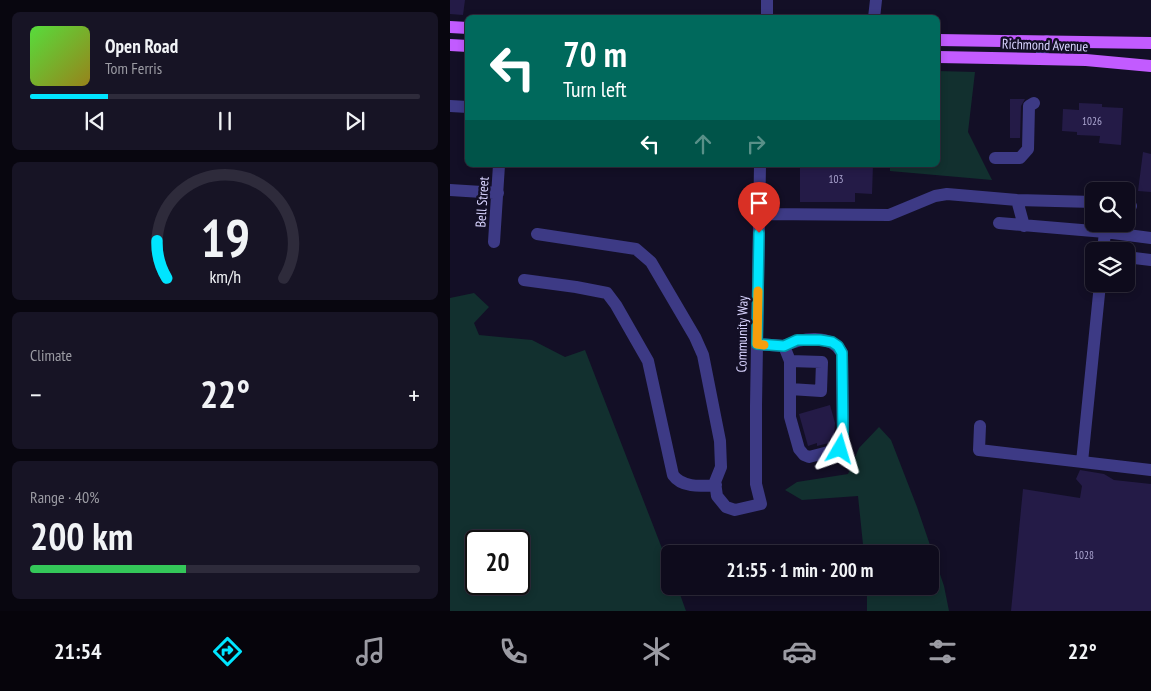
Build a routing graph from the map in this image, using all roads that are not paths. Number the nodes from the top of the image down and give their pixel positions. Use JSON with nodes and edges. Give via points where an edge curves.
{"nodes":[{"id":1,"x":767,"y":0,"type":"edge"},
{"id":2,"x":876,"y":0,"type":"edge"},
{"id":3,"x":767,"y":15,"type":"edge"},
{"id":4,"x":874,"y":15,"type":"edge"},
{"id":5,"x":450,"y":26,"type":"edge"},
{"id":6,"x":465,"y":28,"type":"edge"},
{"id":7,"x":940,"y":40,"type":"edge"},
{"id":8,"x":1047,"y":41,"type":"junction"},
{"id":9,"x":1151,"y":44,"type":"edge"},
{"id":10,"x":450,"y":45,"type":"edge"},
{"id":11,"x":465,"y":46,"type":"edge"},
{"id":12,"x":940,"y":57,"type":"edge"},
{"id":13,"x":1040,"y":59,"type":"junction"},
{"id":14,"x":1151,"y":66,"type":"edge"},
{"id":15,"x":1034,"y":103,"type":"dead end"},
{"id":16,"x":450,"y":106,"type":"edge"},
{"id":17,"x":465,"y":107,"type":"edge"},
{"id":18,"x":994,"y":158,"type":"dead end"},
{"id":19,"x":499,"y":167,"type":"edge"},
{"id":20,"x":760,"y":167,"type":"edge"},
{"id":21,"x":450,"y":190,"type":"edge"},
{"id":22,"x":498,"y":192,"type":"junction"},
{"id":23,"x":1017,"y":200,"type":"junction"},
{"id":24,"x":1085,"y":202,"type":"edge"},
{"id":25,"x":759,"y":214,"type":"junction"},
{"id":26,"x":999,"y":223,"type":"dead end"},
{"id":27,"x":1024,"y":226,"type":"junction"},
{"id":28,"x":1085,"y":231,"type":"edge"},
{"id":29,"x":1105,"y":232,"type":"joint"},
{"id":30,"x":537,"y":234,"type":"dead end"},
{"id":31,"x":1151,"y":238,"type":"edge"},
{"id":32,"x":494,"y":242,"type":"dead end"},
{"id":33,"x":1104,"y":242,"type":"edge"},
{"id":34,"x":1135,"y":258,"type":"edge"},
{"id":35,"x":1151,"y":260,"type":"edge"},
{"id":36,"x":524,"y":280,"type":"dead end"},
{"id":37,"x":1099,"y":292,"type":"edge"},
{"id":38,"x":757,"y":344,"type":"junction"},
{"id":39,"x":784,"y":346,"type":"junction"},
{"id":40,"x":790,"y":361,"type":"junction"},
{"id":41,"x":790,"y":389,"type":"junction"},
{"id":42,"x":980,"y":426,"type":"dead end"},
{"id":43,"x":1082,"y":462,"type":"junction"},
{"id":44,"x":1151,"y":470,"type":"edge"},
{"id":45,"x":716,"y":485,"type":"junction"}],
"edges":[{"from":1,"to":3,"type":"street"},
{"from":2,"to":4,"type":"street"},
{"from":5,"to":6,"type":"main road"},
{"from":7,"to":8,"type":"main road","name":"Richmond Avenue"},
{"from":8,"to":9,"type":"main road","name":"Richmond Avenue"},
{"from":8,"to":13,"type":"street"},
{"from":10,"to":11,"type":"main road"},
{"from":12,"to":13,"type":"main road","name":"Richmond Avenue"},
{"from":13,"to":14,"type":"main road","name":"Richmond Avenue"},
{"from":15,"to":18,"type":"street","via":[[1029,106],[1026,153],[1020,158]]},
{"from":16,"to":17,"type":"street"},
{"from":19,"to":22,"type":"street","name":"Bell Street"},
{"from":20,"to":25,"type":"street","name":"Community Way"},
{"from":21,"to":22,"type":"street"},
{"from":22,"to":32,"type":"street","name":"Bell Street"},
{"from":23,"to":24,"type":"street"},
{"from":23,"to":25,"type":"street","via":[[947,194],[889,215]]},
{"from":23,"to":27,"type":"street"},
{"from":25,"to":38,"type":"street","name":"Community Way"},
{"from":26,"to":27,"type":"street"},
{"from":27,"to":28,"type":"street"},
{"from":29,"to":31,"type":"street"},
{"from":29,"to":33,"type":"street"},
{"from":30,"to":45,"type":"street","via":[[636,249],[651,262],[703,355],[720,441],[721,467]]},
{"from":34,"to":35,"type":"street"},
{"from":36,"to":45,"type":"street","via":[[607,293],[648,361],[673,475],[686,484]]},
{"from":37,"to":43,"type":"street"},
{"from":38,"to":39,"type":"street"},
{"from":38,"to":45,"type":"street","name":"Community Way","via":[[756,484],[761,504],[735,510],[726,507],[717,496]]},
{"from":39,"to":40,"type":"street"},
{"from":39,"to":41,"type":"street","via":[[797,340],[826,341],[838,346],[842,353],[843,437],[840,449],[809,457],[804,455],[790,417]]},
{"from":40,"to":41,"type":"street"},
{"from":40,"to":41,"type":"street","via":[[822,362],[821,391]]},
{"from":42,"to":43,"type":"street","via":[[979,450]]},
{"from":43,"to":44,"type":"street"}]}
